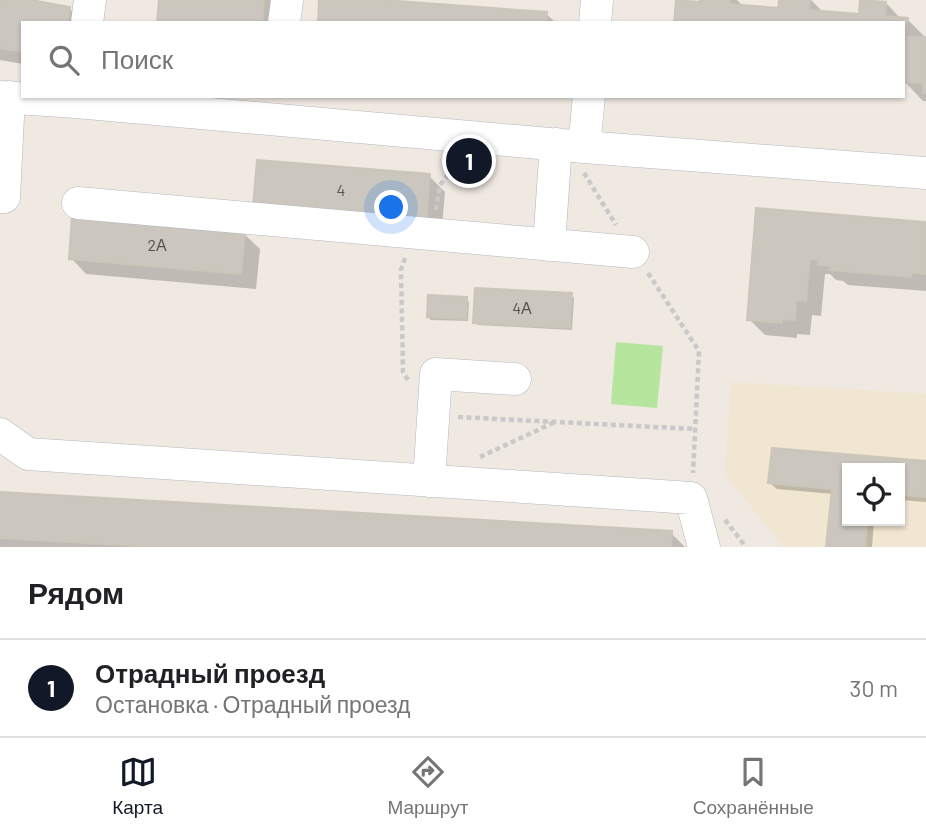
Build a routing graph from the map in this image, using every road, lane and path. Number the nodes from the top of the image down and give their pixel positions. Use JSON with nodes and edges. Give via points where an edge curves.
{"nodes":[{"id":1,"x":90,"y":0,"type":"edge"},
{"id":2,"x":286,"y":0,"type":"edge"},
{"id":3,"x":597,"y":0,"type":"edge"},
{"id":4,"x":87,"y":21,"type":"edge"},
{"id":5,"x":284,"y":21,"type":"edge"},
{"id":6,"x":595,"y":21,"type":"edge"},
{"id":7,"x":5,"y":97,"type":"edge"},
{"id":8,"x":40,"y":98,"type":"edge"},
{"id":9,"x":588,"y":98,"type":"edge"},
{"id":10,"x":76,"y":99,"type":"edge"},
{"id":11,"x":276,"y":108,"type":"edge"},
{"id":12,"x":574,"y":154,"type":"junction"},
{"id":13,"x":459,"y":160,"type":"dead end"},
{"id":14,"x":926,"y":173,"type":"edge"},
{"id":15,"x":0,"y":197,"type":"edge"},
{"id":16,"x":78,"y":203,"type":"dead end"},
{"id":17,"x":422,"y":234,"type":"junction"},
{"id":18,"x":549,"y":245,"type":"junction"},
{"id":19,"x":633,"y":252,"type":"junction"},
{"id":20,"x":515,"y":379,"type":"dead end"},
{"id":21,"x":410,"y":383,"type":"dead end"},
{"id":22,"x":433,"y":416,"type":"junction"},
{"id":23,"x":555,"y":422,"type":"junction"},
{"id":24,"x":695,"y":429,"type":"junction"},
{"id":25,"x":0,"y":434,"type":"edge"},
{"id":26,"x":479,"y":457,"type":"dead end"},
{"id":27,"x":429,"y":481,"type":"junction"},
{"id":28,"x":691,"y":498,"type":"junction"},
{"id":29,"x":704,"y":547,"type":"edge"}],
"edges":[{"from":1,"to":4,"type":"street"},
{"from":2,"to":5,"type":"street"},
{"from":3,"to":6,"type":"street"},
{"from":7,"to":15,"type":"street","via":[[5,197]]},
{"from":8,"to":10,"type":"street"},
{"from":9,"to":12,"type":"street"},
{"from":10,"to":11,"type":"street"},
{"from":11,"to":12,"type":"street"},
{"from":12,"to":14,"type":"street"},
{"from":12,"to":18,"type":"street"},
{"from":12,"to":19,"type":"path"},
{"from":13,"to":17,"type":"path","via":[[440,185]]},
{"from":16,"to":17,"type":"street"},
{"from":17,"to":18,"type":"street"},
{"from":17,"to":21,"type":"path","via":[[401,270],[403,372]]},
{"from":18,"to":19,"type":"street"},
{"from":19,"to":24,"type":"path","via":[[699,351]]},
{"from":20,"to":22,"type":"street","via":[[436,374]]},
{"from":22,"to":23,"type":"path"},
{"from":22,"to":27,"type":"street"},
{"from":23,"to":24,"type":"path"},
{"from":23,"to":26,"type":"path"},
{"from":24,"to":28,"type":"path"},
{"from":25,"to":27,"type":"street","via":[[28,454]]},
{"from":27,"to":28,"type":"street"},
{"from":28,"to":29,"type":"street"}]}
